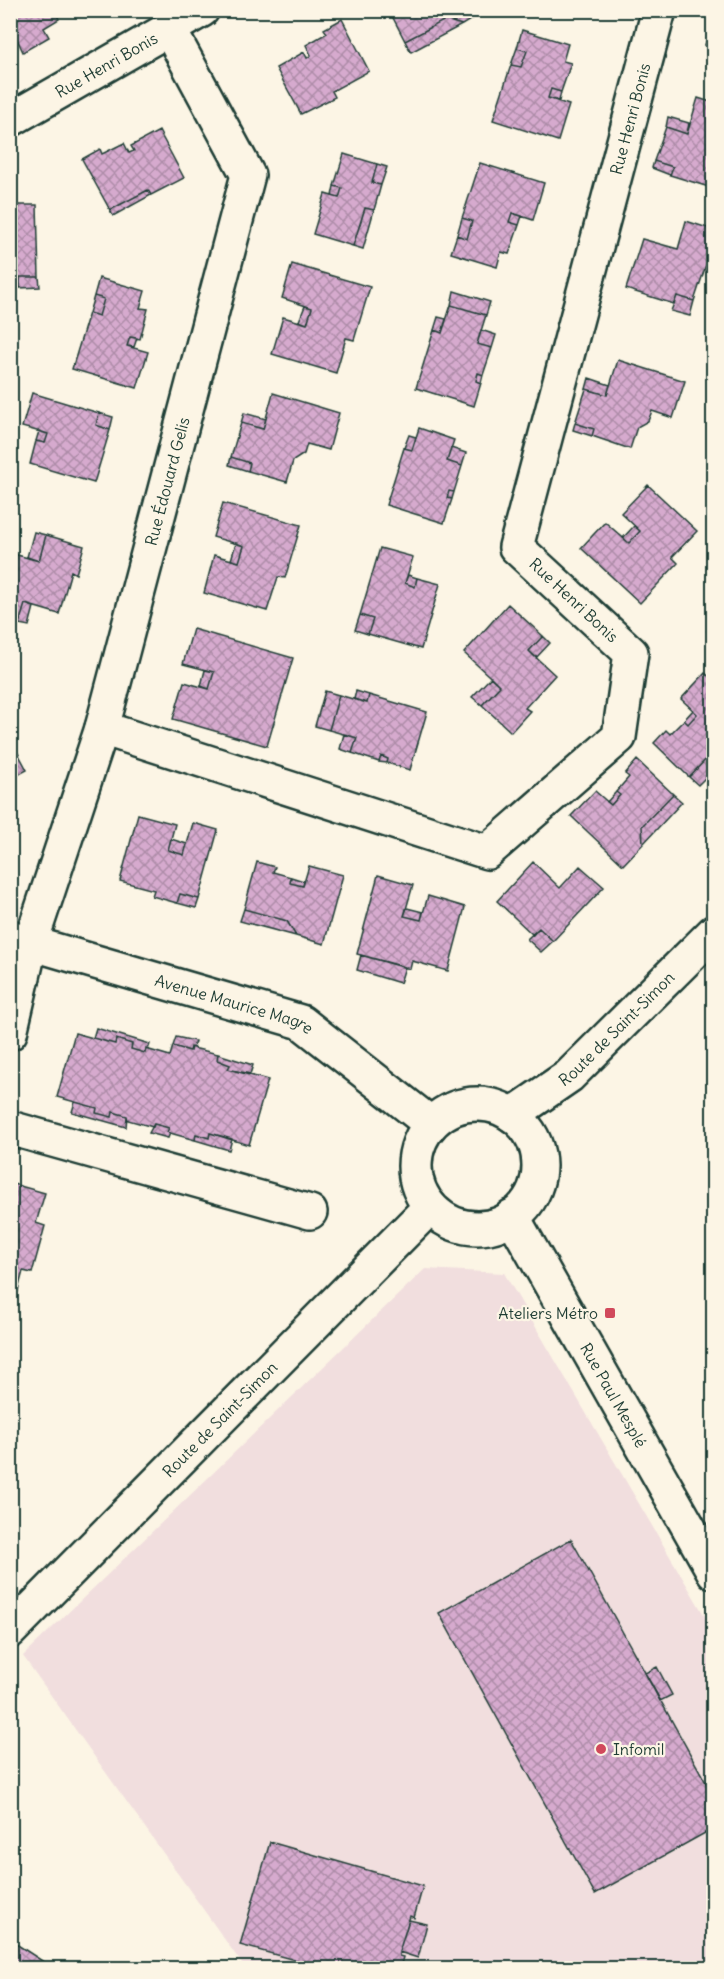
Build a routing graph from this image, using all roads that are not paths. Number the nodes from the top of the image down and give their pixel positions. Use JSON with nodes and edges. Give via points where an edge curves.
{"nodes":[{"id":1,"x":202,"y":10,"type":"edge"},
{"id":2,"x":659,"y":10,"type":"edge"},
{"id":3,"x":169,"y":29,"type":"junction"},
{"id":4,"x":10,"y":120,"type":"edge"},
{"id":5,"x":102,"y":728,"type":"junction"},
{"id":6,"x":714,"y":932,"type":"edge"},
{"id":7,"x":21,"y":939,"type":"edge"},
{"id":8,"x":10,"y":1033,"type":"edge"},
{"id":9,"x":512,"y":1115,"type":"junction"},
{"id":10,"x":431,"y":1124,"type":"junction"},
{"id":11,"x":10,"y":1128,"type":"edge"},
{"id":12,"x":430,"y":1207,"type":"junction"},
{"id":13,"x":310,"y":1212,"type":"dead end"},
{"id":14,"x":512,"y":1216,"type":"junction"},
{"id":15,"x":714,"y":1572,"type":"edge"},
{"id":16,"x":10,"y":1631,"type":"edge"}],
"edges":[{"from":1,"to":3,"type":"street","name":"Rue Henri Bonis"},
{"from":2,"to":5,"type":"street","name":"Rue Henri Bonis","via":[[516,547],[630,652],[619,737],[487,852]]},
{"from":3,"to":4,"type":"street","name":"Rue Henri Bonis"},
{"from":3,"to":5,"type":"street","name":"Rue Édouard Gelis","via":[[248,175]]},
{"from":5,"to":7,"type":"street","name":"Rue Édouard Gelis"},
{"from":6,"to":9,"type":"street","name":"Route de Saint-Simon","via":[[568,1076]]},
{"from":7,"to":8,"type":"street","name":"Rue Édouard Gelis"},
{"from":7,"to":10,"type":"street","name":"Avenue Maurice Magre","via":[[301,1022]]},
{"from":9,"to":10,"type":"street","via":[[494,1106],[463,1105]]},
{"from":9,"to":14,"type":"street","via":[[535,1145],[538,1177],[527,1202]]},
{"from":10,"to":12,"type":"street","via":[[418,1145],[415,1169]]},
{"from":11,"to":13,"type":"street"},
{"from":12,"to":14,"type":"street","via":[[448,1220],[470,1227],[501,1223]]},
{"from":12,"to":16,"type":"street","name":"Route de Saint-Simon"},
{"from":14,"to":15,"type":"street","name":"Rue Paul Mesplé"}]}
